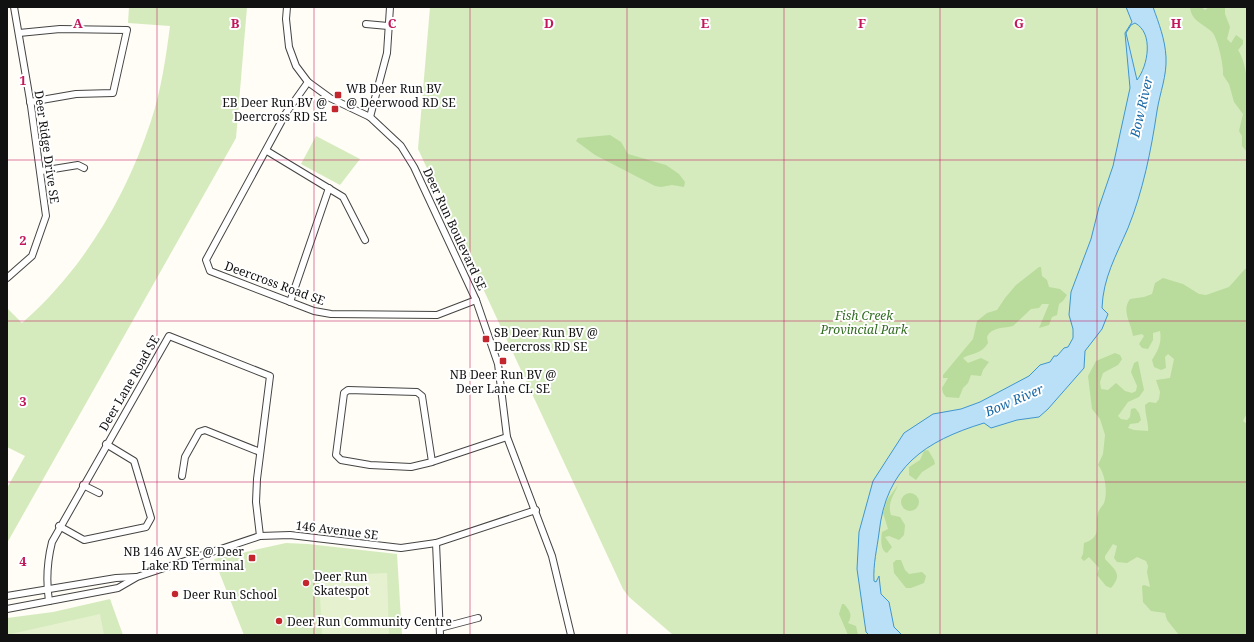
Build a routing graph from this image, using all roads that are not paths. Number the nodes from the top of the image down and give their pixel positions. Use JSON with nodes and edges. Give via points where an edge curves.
{"nodes":[{"id":1,"x":14,"y":7,"type":"edge"},
{"id":2,"x":287,"y":7,"type":"edge"},
{"id":3,"x":390,"y":7,"type":"edge"},
{"id":4,"x":366,"y":24,"type":"dead end"},
{"id":5,"x":388,"y":26,"type":"junction"},
{"id":6,"x":19,"y":33,"type":"junction"},
{"id":7,"x":308,"y":82,"type":"junction"},
{"id":8,"x":30,"y":102,"type":"junction"},
{"id":9,"x":370,"y":118,"type":"junction"},
{"id":10,"x":267,"y":151,"type":"junction"},
{"id":11,"x":84,"y":168,"type":"dead end"},
{"id":12,"x":40,"y":171,"type":"junction"},
{"id":13,"x":329,"y":188,"type":"junction"},
{"id":14,"x":364,"y":240,"type":"dead end"},
{"id":15,"x":7,"y":278,"type":"edge"},
{"id":16,"x":476,"y":300,"type":"junction"},
{"id":17,"x":290,"y":302,"type":"junction"},
{"id":18,"x":507,"y":437,"type":"junction"},
{"id":19,"x":106,"y":444,"type":"junction"},
{"id":20,"x":260,"y":452,"type":"junction"},
{"id":21,"x":432,"y":462,"type":"junction"},
{"id":22,"x":182,"y":476,"type":"dead end"},
{"id":23,"x":83,"y":485,"type":"junction"},
{"id":24,"x":99,"y":493,"type":"dead end"},
{"id":25,"x":536,"y":510,"type":"junction"},
{"id":26,"x":59,"y":526,"type":"junction"},
{"id":27,"x":260,"y":536,"type":"junction"},
{"id":28,"x":436,"y":543,"type":"junction"},
{"id":29,"x":137,"y":577,"type":"junction"},
{"id":30,"x":47,"y":589,"type":"junction"},
{"id":31,"x":7,"y":596,"type":"edge"},
{"id":32,"x":50,"y":601,"type":"junction"},
{"id":33,"x":7,"y":609,"type":"edge"},
{"id":34,"x":478,"y":618,"type":"dead end"},
{"id":35,"x":440,"y":628,"type":"junction"},
{"id":36,"x":440,"y":635,"type":"edge"},
{"id":37,"x":571,"y":635,"type":"edge"}],
"edges":[{"from":1,"to":6,"type":"street","name":"Deer Ridge Drive SE"},
{"from":2,"to":7,"type":"street","name":"Deer Run Boulevard SE","via":[[289,47],[296,66]]},
{"from":3,"to":5,"type":"street"},
{"from":4,"to":5,"type":"street"},
{"from":5,"to":9,"type":"street","via":[[387,53]]},
{"from":6,"to":8,"type":"street","name":"Deer Ridge Drive SE"},
{"from":6,"to":8,"type":"street","via":[[60,29],[128,30],[113,93],[76,94]]},
{"from":7,"to":9,"type":"street","name":"Deer Run Boulevard SE","via":[[330,98]]},
{"from":7,"to":10,"type":"street","name":"Deercross Road SE","via":[[286,113]]},
{"from":8,"to":12,"type":"street","name":"Deer Ridge Drive SE"},
{"from":9,"to":16,"type":"street","name":"Deer Run Boulevard SE","via":[[401,146],[414,168]]},
{"from":10,"to":13,"type":"street"},
{"from":10,"to":17,"type":"street","name":"Deercross Road SE","via":[[206,260],[210,272]]},
{"from":11,"to":12,"type":"street","via":[[78,165]]},
{"from":12,"to":15,"type":"street","name":"Deer Ridge Drive SE","via":[[46,216],[32,256]]},
{"from":13,"to":14,"type":"street","via":[[343,197]]},
{"from":13,"to":17,"type":"street"},
{"from":16,"to":17,"type":"street","name":"Deercross Road SE","via":[[437,315],[331,314]]},
{"from":16,"to":18,"type":"street","name":"Deer Run Boulevard SE","via":[[498,364]]},
{"from":18,"to":21,"type":"street"},
{"from":18,"to":25,"type":"street","name":"Deer Run Boulevard SE"},
{"from":19,"to":20,"type":"street","name":"Deer Lane Road SE","via":[[169,336],[270,376]]},
{"from":19,"to":23,"type":"street","name":"Deer Lane Road SE"},
{"from":19,"to":26,"type":"street","via":[[134,461],[151,518],[146,527],[84,540]]},
{"from":20,"to":22,"type":"street","via":[[205,430],[199,432],[186,457]]},
{"from":20,"to":27,"type":"street","name":"Deer Lane Road SE","via":[[256,502]]},
{"from":21,"to":21,"type":"street","via":[[411,467],[370,465],[341,460],[336,455],[344,393],[348,390],[417,392],[422,396]]},
{"from":23,"to":24,"type":"street"},
{"from":23,"to":26,"type":"street","name":"Deer Lane Road SE"},
{"from":25,"to":28,"type":"street","name":"146 Avenue SE"},
{"from":25,"to":37,"type":"street","name":"Deer Run Boulevard SE","via":[[552,556]]},
{"from":26,"to":30,"type":"street","name":"Deer Lane Road SE","via":[[49,555]]},
{"from":27,"to":28,"type":"street","name":"146 Avenue SE","via":[[290,535],[401,548]]},
{"from":27,"to":29,"type":"street","name":"146 Avenue SE"},
{"from":28,"to":35,"type":"street"},
{"from":29,"to":30,"type":"street","name":"146 Avenue SE"},
{"from":29,"to":32,"type":"street","name":"146 Avenue SE","via":[[118,588]]},
{"from":30,"to":31,"type":"street","name":"146 Avenue SE"},
{"from":30,"to":32,"type":"street","name":"Deer Lane Road SE"},
{"from":32,"to":33,"type":"street","name":"146 Avenue SE"},
{"from":34,"to":35,"type":"street"},
{"from":35,"to":36,"type":"street"}]}
